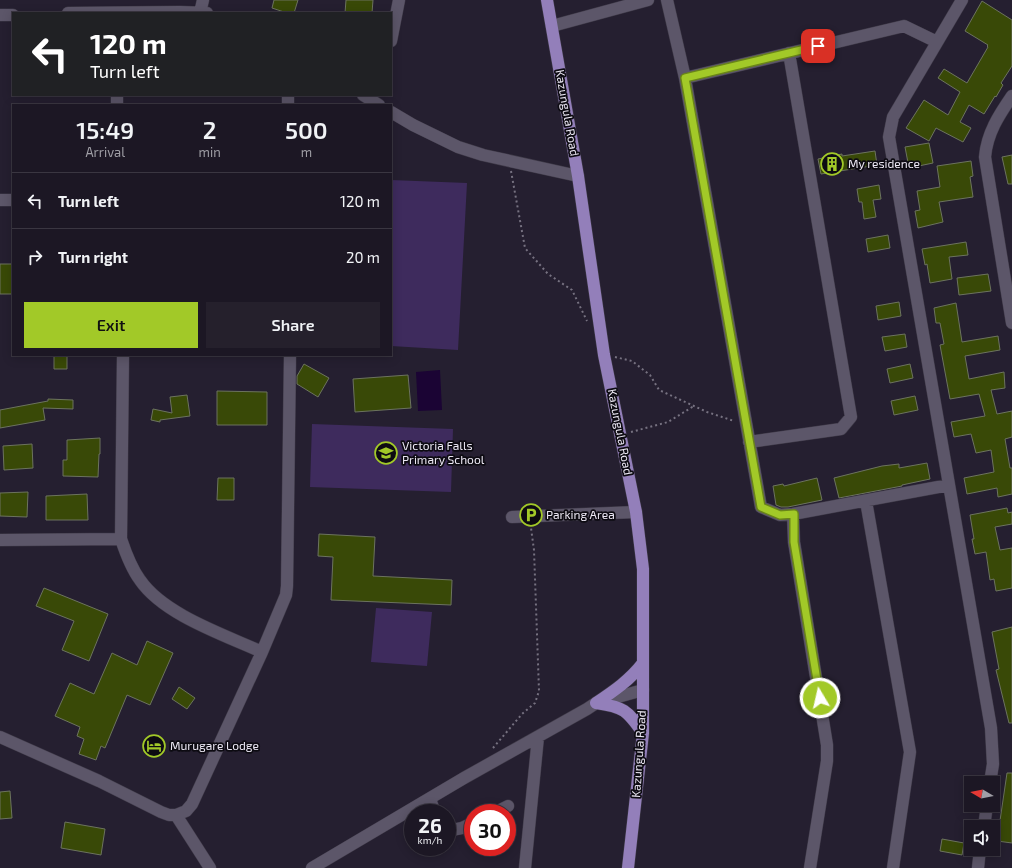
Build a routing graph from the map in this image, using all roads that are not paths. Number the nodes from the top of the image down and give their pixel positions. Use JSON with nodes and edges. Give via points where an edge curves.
{"nodes":[{"id":1,"x":203,"y":0,"type":"edge"},
{"id":2,"x":399,"y":0,"type":"edge"},
{"id":3,"x":547,"y":0,"type":"edge"},
{"id":4,"x":648,"y":0,"type":"edge"},
{"id":5,"x":667,"y":0,"type":"edge"},
{"id":6,"x":962,"y":0,"type":"edge"},
{"id":7,"x":200,"y":12,"type":"edge"},
{"id":8,"x":0,"y":15,"type":"edge"},
{"id":9,"x":12,"y":15,"type":"edge"},
{"id":10,"x":552,"y":26,"type":"junction"},
{"id":11,"x":392,"y":36,"type":"edge"},
{"id":12,"x":937,"y":42,"type":"junction"},
{"id":13,"x":789,"y":53,"type":"junction"},
{"id":14,"x":685,"y":78,"type":"junction"},
{"id":15,"x":1012,"y":96,"type":"edge"},
{"id":16,"x":392,"y":113,"type":"edge"},
{"id":17,"x":578,"y":176,"type":"junction"},
{"id":18,"x":0,"y":200,"type":"edge"},
{"id":19,"x":12,"y":200,"type":"edge"},
{"id":20,"x":1012,"y":323,"type":"edge"},
{"id":21,"x":123,"y":356,"type":"edge"},
{"id":22,"x":290,"y":356,"type":"edge"},
{"id":23,"x":749,"y":442,"type":"junction"},
{"id":24,"x":949,"y":484,"type":"junction"},
{"id":25,"x":866,"y":501,"type":"junction"},
{"id":26,"x":636,"y":512,"type":"junction"},
{"id":27,"x":794,"y":514,"type":"junction"},
{"id":28,"x":512,"y":517,"type":"dead end"},
{"id":29,"x":121,"y":539,"type":"junction"},
{"id":30,"x":0,"y":540,"type":"edge"},
{"id":31,"x":262,"y":652,"type":"junction"},
{"id":32,"x":643,"y":663,"type":"junction"},
{"id":33,"x":643,"y":690,"type":"junction"},
{"id":34,"x":596,"y":703,"type":"junction"},
{"id":35,"x":643,"y":733,"type":"junction"},
{"id":36,"x":0,"y":737,"type":"edge"},
{"id":37,"x":538,"y":737,"type":"junction"},
{"id":38,"x":991,"y":776,"type":"edge"},
{"id":39,"x":430,"y":798,"type":"junction"},
{"id":40,"x":432,"y":804,"type":"edge"},
{"id":41,"x":176,"y":815,"type":"junction"},
{"id":42,"x":979,"y":856,"type":"edge"},
{"id":43,"x":210,"y":868,"type":"edge"},
{"id":44,"x":312,"y":868,"type":"edge"},
{"id":45,"x":526,"y":868,"type":"edge"},
{"id":46,"x":628,"y":868,"type":"edge"},
{"id":47,"x":810,"y":868,"type":"edge"},
{"id":48,"x":893,"y":868,"type":"edge"},
{"id":49,"x":978,"y":868,"type":"edge"}],
"edges":[{"from":1,"to":7,"type":"street"},
{"from":2,"to":11,"type":"street"},
{"from":3,"to":10,"type":"main road","name":"Kazungula Road"},
{"from":4,"to":10,"type":"street"},
{"from":5,"to":14,"type":"street"},
{"from":6,"to":12,"type":"street"},
{"from":8,"to":9,"type":"street"},
{"from":10,"to":17,"type":"main road","name":"Kazungula Road"},
{"from":12,"to":13,"type":"street","via":[[904,26]]},
{"from":12,"to":24,"type":"street","via":[[893,117],[889,137]]},
{"from":13,"to":14,"type":"street"},
{"from":13,"to":23,"type":"street","via":[[850,417],[841,429]]},
{"from":14,"to":23,"type":"street"},
{"from":15,"to":20,"type":"street","via":[[992,129],[985,156]]},
{"from":16,"to":17,"type":"street","via":[[458,147]]},
{"from":17,"to":26,"type":"main road","name":"Kazungula Road","via":[[604,354]]},
{"from":18,"to":19,"type":"street"},
{"from":21,"to":29,"type":"street"},
{"from":22,"to":31,"type":"street","via":[[287,586],[282,605]]},
{"from":23,"to":27,"type":"street","via":[[761,507],[780,515]]},
{"from":24,"to":25,"type":"street"},
{"from":24,"to":38,"type":"street","via":[[991,728]]},
{"from":25,"to":27,"type":"street"},
{"from":25,"to":48,"type":"street","via":[[910,752]]},
{"from":26,"to":28,"type":"street"},
{"from":26,"to":32,"type":"main road","name":"Kazungula Road","via":[[643,569]]},
{"from":27,"to":47,"type":"street","via":[[794,542],[827,745],[827,761]]},
{"from":29,"to":30,"type":"street"},
{"from":29,"to":31,"type":"street","via":[[131,566],[141,582],[160,602],[184,616]]},
{"from":31,"to":41,"type":"street","via":[[192,804],[186,811]]},
{"from":32,"to":33,"type":"main road","name":"Kazungula Road"},
{"from":32,"to":34,"type":"main road","via":[[634,675]]},
{"from":33,"to":34,"type":"street"},
{"from":33,"to":35,"type":"main road","name":"Kazungula Road"},
{"from":34,"to":35,"type":"main road","via":[[622,709]]},
{"from":34,"to":37,"type":"street"},
{"from":35,"to":46,"type":"main road","name":"Kazungula Road"},
{"from":36,"to":41,"type":"street","via":[[162,812]]},
{"from":37,"to":39,"type":"street"},
{"from":37,"to":45,"type":"street"},
{"from":39,"to":40,"type":"street"},
{"from":39,"to":44,"type":"street"},
{"from":41,"to":43,"type":"street"},
{"from":42,"to":49,"type":"street"}]}
